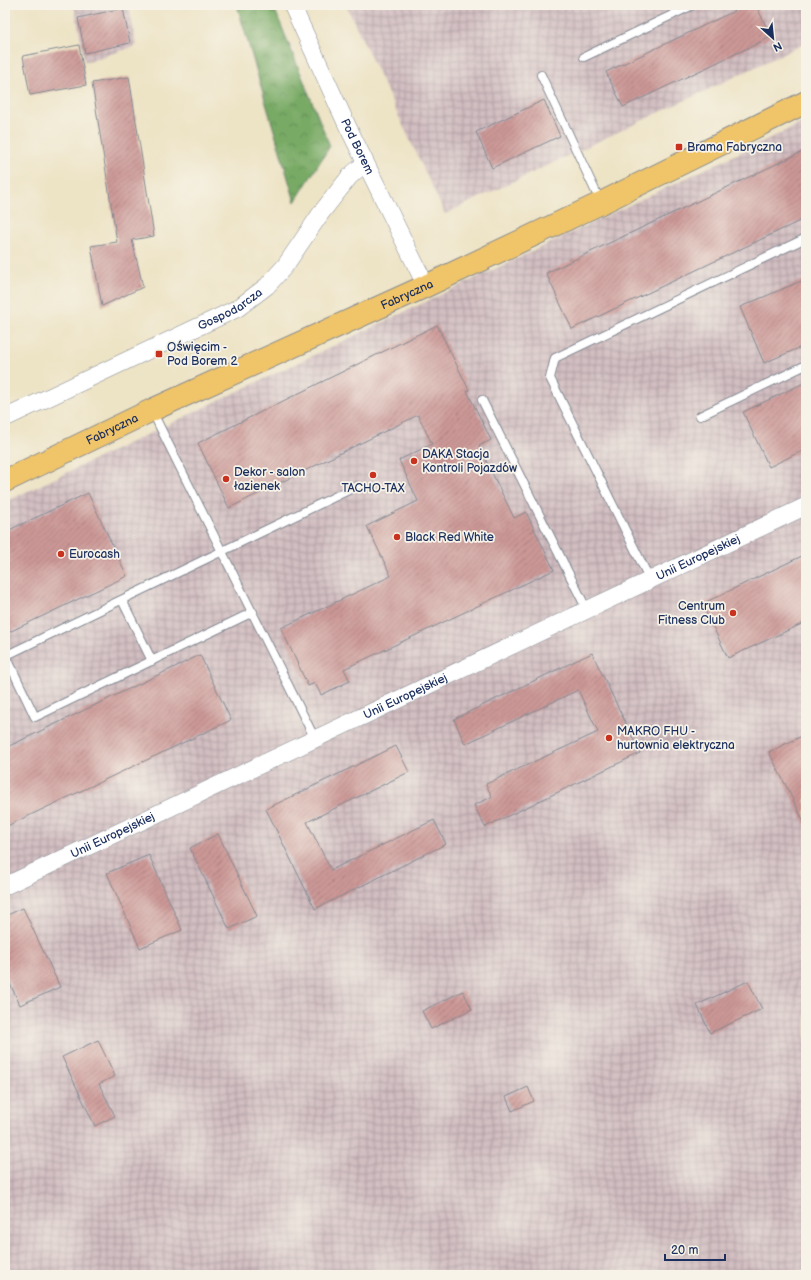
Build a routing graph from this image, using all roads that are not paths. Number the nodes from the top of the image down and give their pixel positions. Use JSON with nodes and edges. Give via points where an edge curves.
{"nodes":[{"id":1,"x":292,"y":5,"type":"edge"},
{"id":2,"x":693,"y":5,"type":"edge"},
{"id":3,"x":584,"y":57,"type":"dead end"},
{"id":4,"x":541,"y":75,"type":"dead end"},
{"id":5,"x":806,"y":102,"type":"edge"},
{"id":6,"x":365,"y":163,"type":"junction"},
{"id":7,"x":601,"y":203,"type":"junction"},
{"id":8,"x":806,"y":238,"type":"edge"},
{"id":9,"x":426,"y":286,"type":"junction"},
{"id":10,"x":806,"y":365,"type":"edge"},
{"id":11,"x":482,"y":400,"type":"dead end"},
{"id":12,"x":152,"y":410,"type":"junction"},
{"id":13,"x":700,"y":416,"type":"dead end"},
{"id":14,"x":5,"y":418,"type":"edge"},
{"id":15,"x":5,"y":481,"type":"edge"},
{"id":16,"x":357,"y":486,"type":"dead end"},
{"id":17,"x":806,"y":506,"type":"edge"},
{"id":18,"x":222,"y":551,"type":"junction"},
{"id":19,"x":650,"y":580,"type":"junction"},
{"id":20,"x":122,"y":600,"type":"junction"},
{"id":21,"x":587,"y":610,"type":"junction"},
{"id":22,"x":252,"y":612,"type":"junction"},
{"id":23,"x":5,"y":656,"type":"edge"},
{"id":24,"x":152,"y":661,"type":"junction"},
{"id":25,"x":315,"y":739,"type":"junction"},
{"id":26,"x":5,"y":886,"type":"edge"}],
"edges":[{"from":1,"to":6,"type":"street","name":"Pod Borem"},
{"from":2,"to":3,"type":"lane"},
{"from":4,"to":7,"type":"lane"},
{"from":5,"to":7,"type":"main road","name":"Fabryczna"},
{"from":6,"to":9,"type":"street","name":"Pod Borem"},
{"from":6,"to":14,"type":"street","name":"Gospodarcza","via":[[350,176],[285,266],[267,286],[238,308]]},
{"from":7,"to":9,"type":"main road","name":"Fabryczna"},
{"from":8,"to":19,"type":"lane","via":[[556,358],[550,378]]},
{"from":9,"to":12,"type":"main road","name":"Fabryczna"},
{"from":10,"to":13,"type":"lane"},
{"from":11,"to":21,"type":"lane"},
{"from":12,"to":15,"type":"main road","name":"Fabryczna"},
{"from":12,"to":18,"type":"lane"},
{"from":16,"to":18,"type":"lane"},
{"from":17,"to":19,"type":"street","name":"Unii Europejskiej"},
{"from":18,"to":20,"type":"lane"},
{"from":18,"to":22,"type":"lane"},
{"from":19,"to":21,"type":"street","name":"Unii Europejskiej"},
{"from":20,"to":23,"type":"lane"},
{"from":20,"to":24,"type":"lane"},
{"from":21,"to":25,"type":"street","name":"Unii Europejskiej"},
{"from":22,"to":24,"type":"lane"},
{"from":22,"to":25,"type":"lane"},
{"from":23,"to":24,"type":"lane","via":[[36,717]]},
{"from":25,"to":26,"type":"street","name":"Unii Europejskiej"}]}
